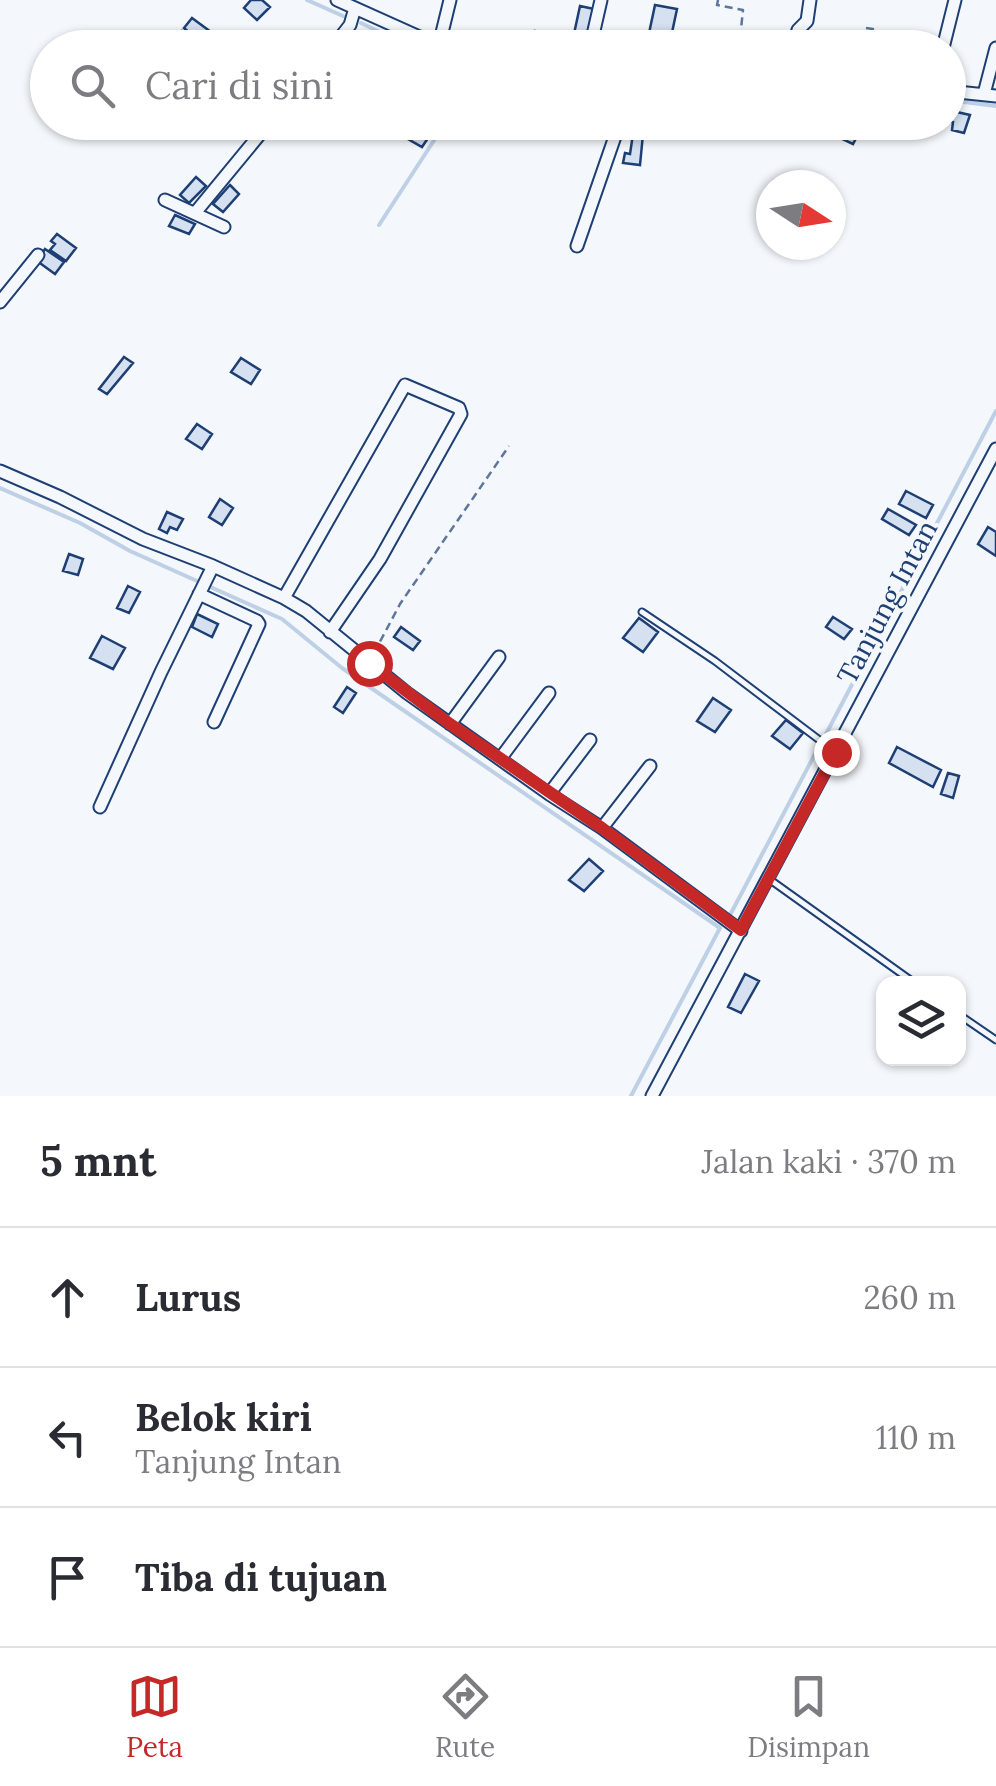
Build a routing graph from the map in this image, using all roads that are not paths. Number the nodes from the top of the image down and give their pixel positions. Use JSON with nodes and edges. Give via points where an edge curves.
{"nodes":[{"id":1,"x":337,"y":0,"type":"edge"},
{"id":2,"x":450,"y":0,"type":"edge"},
{"id":3,"x":600,"y":0,"type":"edge"},
{"id":4,"x":810,"y":0,"type":"edge"},
{"id":5,"x":955,"y":0,"type":"edge"},
{"id":6,"x":356,"y":8,"type":"junction"},
{"id":7,"x":347,"y":30,"type":"edge"},
{"id":8,"x":405,"y":30,"type":"edge"},
{"id":9,"x":444,"y":30,"type":"edge"},
{"id":10,"x":594,"y":30,"type":"edge"},
{"id":11,"x":798,"y":30,"type":"edge"},
{"id":12,"x":948,"y":30,"type":"edge"},
{"id":13,"x":996,"y":48,"type":"edge"},
{"id":14,"x":990,"y":95,"type":"edge"},
{"id":15,"x":255,"y":140,"type":"edge"},
{"id":16,"x":614,"y":140,"type":"edge"},
{"id":17,"x":165,"y":200,"type":"dead end"},
{"id":18,"x":196,"y":213,"type":"junction"},
{"id":19,"x":224,"y":227,"type":"dead end"},
{"id":20,"x":577,"y":246,"type":"dead end"},
{"id":21,"x":38,"y":255,"type":"dead end"},
{"id":22,"x":0,"y":302,"type":"edge"},
{"id":23,"x":996,"y":448,"type":"edge"},
{"id":24,"x":0,"y":471,"type":"edge"},
{"id":25,"x":211,"y":570,"type":"junction"},
{"id":26,"x":201,"y":592,"type":"junction"},
{"id":27,"x":284,"y":598,"type":"junction"},
{"id":28,"x":642,"y":612,"type":"dead end"},
{"id":29,"x":330,"y":632,"type":"junction"},
{"id":30,"x":499,"y":657,"type":"dead end"},
{"id":31,"x":549,"y":693,"type":"dead end"},
{"id":32,"x":214,"y":722,"type":"dead end"},
{"id":33,"x":450,"y":724,"type":"junction"},
{"id":34,"x":590,"y":740,"type":"dead end"},
{"id":35,"x":836,"y":752,"type":"junction"},
{"id":36,"x":500,"y":759,"type":"junction"},
{"id":37,"x":650,"y":766,"type":"dead end"},
{"id":38,"x":549,"y":794,"type":"junction"},
{"id":39,"x":100,"y":806,"type":"dead end"},
{"id":40,"x":602,"y":828,"type":"junction"},
{"id":41,"x":769,"y":879,"type":"junction"},
{"id":42,"x":741,"y":930,"type":"junction"},
{"id":43,"x":905,"y":976,"type":"edge"},
{"id":44,"x":966,"y":1019,"type":"edge"},
{"id":45,"x":996,"y":1040,"type":"edge"},
{"id":46,"x":652,"y":1096,"type":"edge"}],
"edges":[{"from":1,"to":6,"type":"street"},
{"from":2,"to":9,"type":"street"},
{"from":3,"to":10,"type":"street"},
{"from":4,"to":11,"type":"street"},
{"from":5,"to":12,"type":"street"},
{"from":6,"to":7,"type":"street"},
{"from":6,"to":8,"type":"street"},
{"from":13,"to":14,"type":"street"},
{"from":15,"to":18,"type":"street"},
{"from":16,"to":20,"type":"street"},
{"from":17,"to":18,"type":"street"},
{"from":18,"to":19,"type":"street"},
{"from":21,"to":22,"type":"street"},
{"from":23,"to":35,"type":"street","name":"Tanjung Intan"},
{"from":24,"to":25,"type":"street"},
{"from":25,"to":26,"type":"street"},
{"from":25,"to":27,"type":"street"},
{"from":26,"to":32,"type":"street","via":[[259,624]]},
{"from":26,"to":39,"type":"street"},
{"from":27,"to":29,"type":"street"},
{"from":27,"to":29,"type":"street","via":[[406,385],[459,408],[380,560]]},
{"from":28,"to":35,"type":"lane"},
{"from":29,"to":33,"type":"street"},
{"from":30,"to":33,"type":"street"},
{"from":31,"to":36,"type":"street"},
{"from":33,"to":36,"type":"street"},
{"from":34,"to":38,"type":"street"},
{"from":35,"to":41,"type":"street","name":"Tanjung Intan"},
{"from":36,"to":38,"type":"street"},
{"from":37,"to":40,"type":"street"},
{"from":38,"to":40,"type":"street"},
{"from":40,"to":42,"type":"street"},
{"from":41,"to":42,"type":"street","name":"Tanjung Intan"},
{"from":41,"to":43,"type":"lane"},
{"from":42,"to":46,"type":"street","name":"Tanjung Intan"},
{"from":44,"to":45,"type":"lane"}]}
